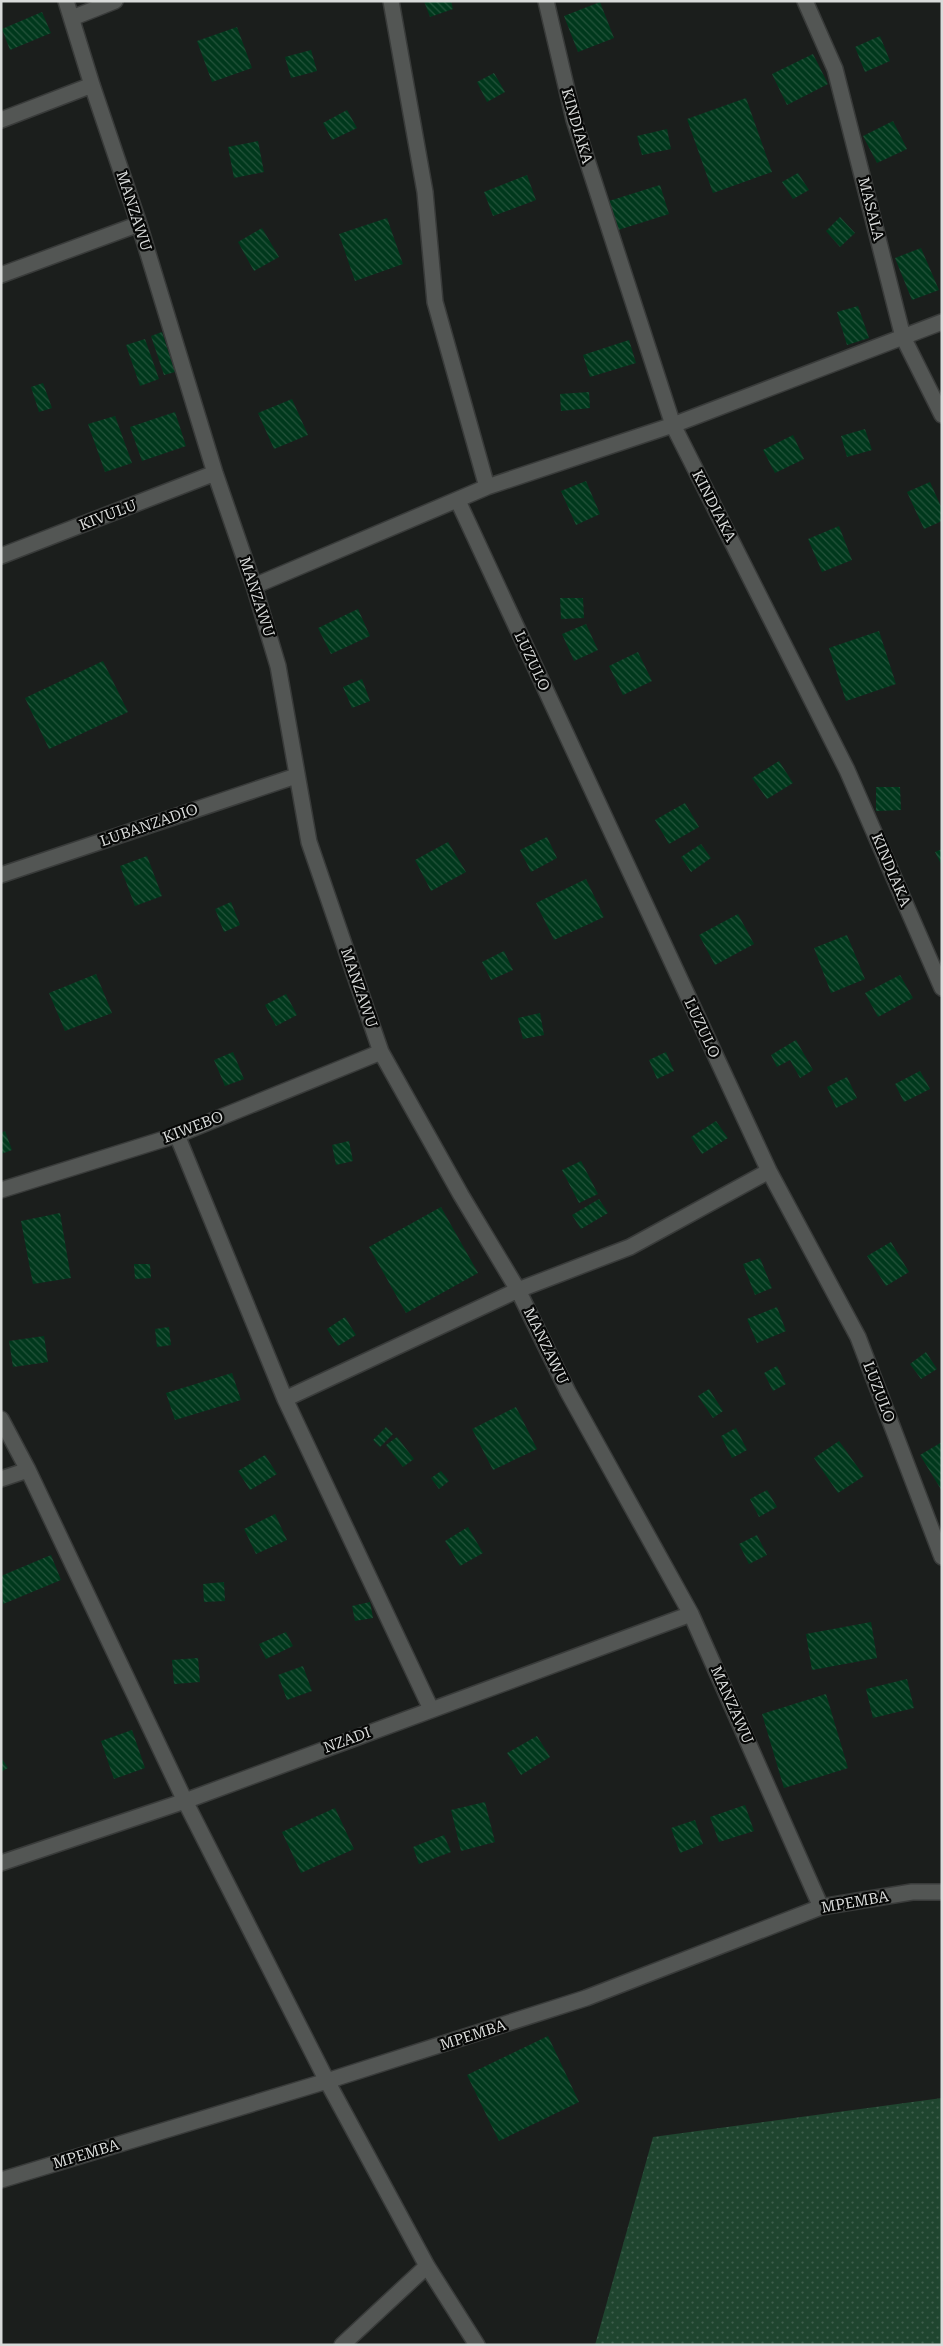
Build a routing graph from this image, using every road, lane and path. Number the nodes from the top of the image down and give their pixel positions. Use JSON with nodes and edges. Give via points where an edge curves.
{"nodes":[{"id":1,"x":66,"y":1,"type":"edge"},
{"id":2,"x":115,"y":1,"type":"edge"},
{"id":3,"x":391,"y":1,"type":"edge"},
{"id":4,"x":546,"y":1,"type":"edge"},
{"id":5,"x":805,"y":1,"type":"edge"},
{"id":6,"x":72,"y":18,"type":"junction"},
{"id":7,"x":92,"y":85,"type":"junction"},
{"id":8,"x":1,"y":120,"type":"edge"},
{"id":9,"x":140,"y":224,"type":"junction"},
{"id":10,"x":1,"y":275,"type":"edge"},
{"id":11,"x":942,"y":322,"type":"edge"},
{"id":12,"x":903,"y":337,"type":"junction"},
{"id":13,"x":942,"y":415,"type":"edge"},
{"id":14,"x":673,"y":425,"type":"junction"},
{"id":15,"x":215,"y":473,"type":"junction"},
{"id":16,"x":487,"y":487,"type":"junction"},
{"id":17,"x":458,"y":501,"type":"junction"},
{"id":18,"x":1,"y":556,"type":"edge"},
{"id":19,"x":254,"y":586,"type":"junction"},
{"id":20,"x":296,"y":776,"type":"junction"},
{"id":21,"x":1,"y":874,"type":"edge"},
{"id":22,"x":942,"y":988,"type":"edge"},
{"id":23,"x":381,"y":1052,"type":"junction"},
{"id":24,"x":177,"y":1135,"type":"junction"},
{"id":25,"x":769,"y":1171,"type":"junction"},
{"id":26,"x":1,"y":1190,"type":"edge"},
{"id":27,"x":518,"y":1290,"type":"junction"},
{"id":28,"x":285,"y":1399,"type":"junction"},
{"id":29,"x":1,"y":1419,"type":"edge"},
{"id":30,"x":28,"y":1470,"type":"junction"},
{"id":31,"x":1,"y":1479,"type":"edge"},
{"id":32,"x":942,"y":1556,"type":"edge"},
{"id":33,"x":691,"y":1614,"type":"junction"},
{"id":34,"x":431,"y":1709,"type":"junction"},
{"id":35,"x":185,"y":1800,"type":"junction"},
{"id":36,"x":1,"y":1863,"type":"edge"},
{"id":37,"x":942,"y":1892,"type":"edge"},
{"id":38,"x":821,"y":1907,"type":"junction"},
{"id":39,"x":327,"y":2081,"type":"junction"},
{"id":40,"x":1,"y":2180,"type":"edge"},
{"id":41,"x":427,"y":2266,"type":"junction"},
{"id":42,"x":342,"y":2345,"type":"edge"},
{"id":43,"x":477,"y":2345,"type":"edge"}],
"edges":[{"from":1,"to":6,"type":"street","name":"MANZAWU"},
{"from":2,"to":6,"type":"street"},
{"from":3,"to":16,"type":"street","via":[[425,192],[435,302]]},
{"from":4,"to":14,"type":"street","name":"KINDIAKA","via":[[574,120]]},
{"from":5,"to":12,"type":"street","name":"MASALA","via":[[835,69]]},
{"from":6,"to":7,"type":"street","name":"MANZAWU"},
{"from":7,"to":8,"type":"street"},
{"from":7,"to":9,"type":"street","name":"MANZAWU"},
{"from":9,"to":10,"type":"street"},
{"from":9,"to":15,"type":"street","name":"MANZAWU"},
{"from":11,"to":12,"type":"street"},
{"from":12,"to":13,"type":"street","name":"MASALA"},
{"from":12,"to":14,"type":"street"},
{"from":14,"to":16,"type":"street"},
{"from":14,"to":22,"type":"street","name":"KINDIAKA","via":[[847,770]]},
{"from":15,"to":18,"type":"street","name":"KIVULU"},
{"from":15,"to":19,"type":"street","name":"MANZAWU"},
{"from":16,"to":17,"type":"street"},
{"from":17,"to":19,"type":"street"},
{"from":17,"to":25,"type":"street","name":"LUZULO"},
{"from":19,"to":20,"type":"street","name":"MANZAWU","via":[[278,666]]},
{"from":20,"to":21,"type":"street","name":"LUBANZADIO"},
{"from":20,"to":23,"type":"street","name":"MANZAWU","via":[[309,842]]},
{"from":23,"to":24,"type":"street","name":"KIWEBO"},
{"from":23,"to":27,"type":"street","name":"MANZAWU"},
{"from":24,"to":26,"type":"street","name":"KIWEBO"},
{"from":24,"to":28,"type":"street"},
{"from":25,"to":27,"type":"street","via":[[630,1247]]},
{"from":25,"to":32,"type":"street","name":"LUZULO","via":[[858,1337]]},
{"from":27,"to":28,"type":"street"},
{"from":27,"to":33,"type":"street","name":"MANZAWU","via":[[568,1392]]},
{"from":28,"to":34,"type":"street"},
{"from":29,"to":30,"type":"street"},
{"from":30,"to":31,"type":"street"},
{"from":30,"to":35,"type":"street"},
{"from":33,"to":34,"type":"street","name":"NZADI"},
{"from":33,"to":38,"type":"street","name":"MANZAWU"},
{"from":34,"to":35,"type":"street","name":"NZADI"},
{"from":35,"to":36,"type":"street","name":"NZADI"},
{"from":35,"to":39,"type":"street"},
{"from":37,"to":38,"type":"street","name":"MPEMBA","via":[[912,1892]]},
{"from":38,"to":39,"type":"street","name":"MPEMBA","via":[[586,1998]]},
{"from":39,"to":40,"type":"street","name":"MPEMBA"},
{"from":39,"to":41,"type":"street"},
{"from":41,"to":42,"type":"street"},
{"from":41,"to":43,"type":"street"}]}
